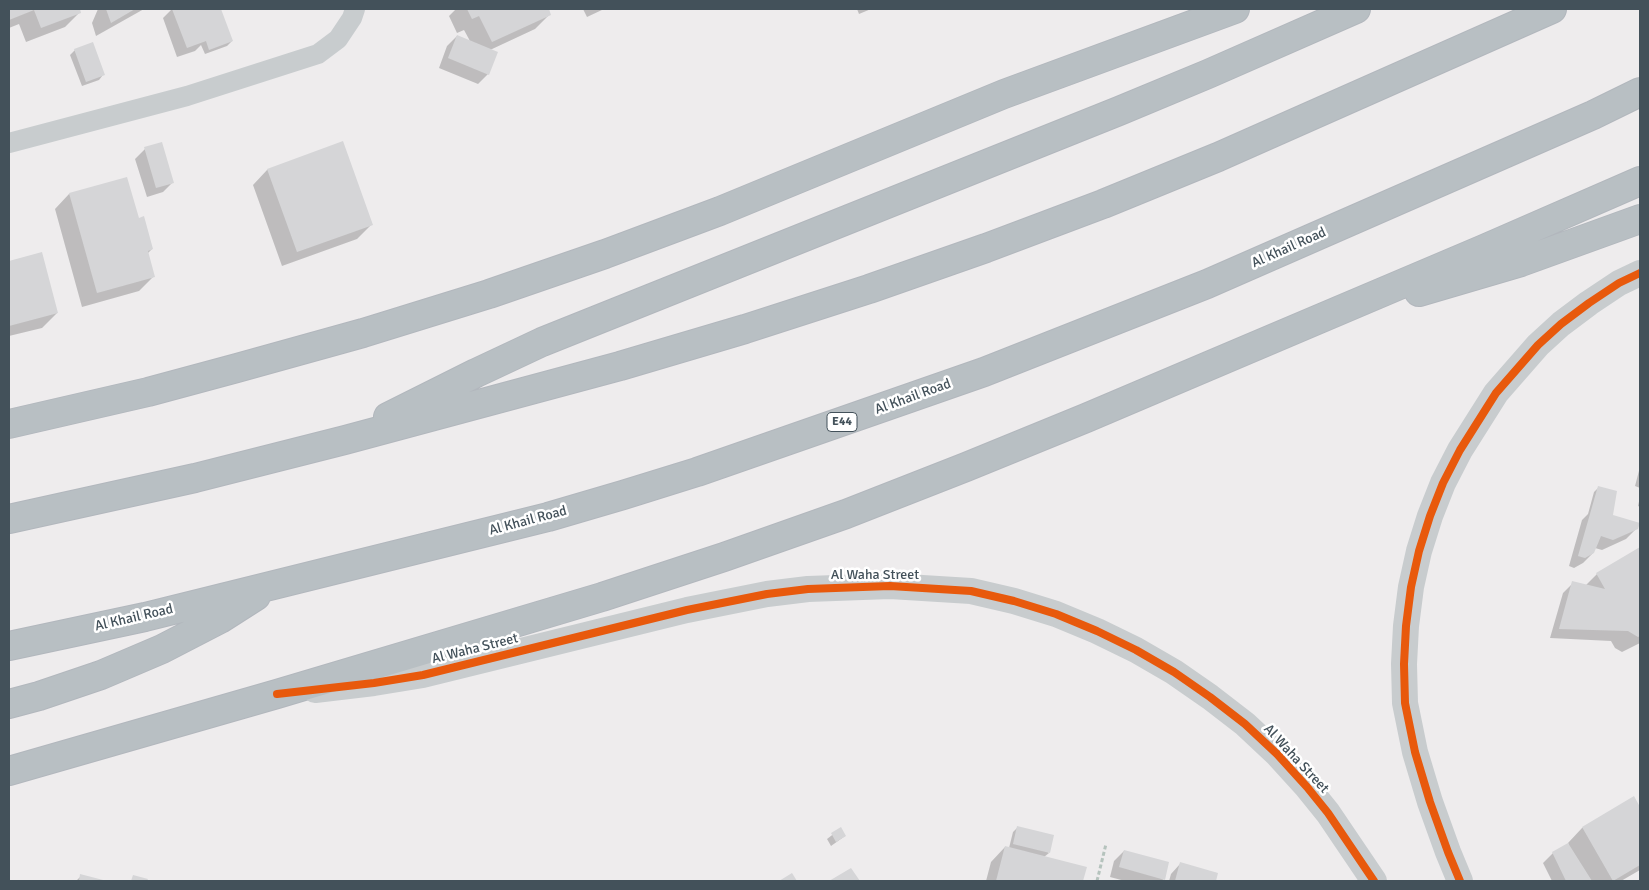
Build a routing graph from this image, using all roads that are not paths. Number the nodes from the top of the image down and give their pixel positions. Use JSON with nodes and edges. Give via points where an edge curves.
{"nodes":[{"id":1,"x":355,"y":9,"type":"edge"},
{"id":2,"x":1203,"y":9,"type":"edge"},
{"id":3,"x":1235,"y":9,"type":"edge"},
{"id":4,"x":1356,"y":9,"type":"edge"},
{"id":5,"x":1552,"y":9,"type":"edge"},
{"id":6,"x":1152,"y":40,"type":"junction"},
{"id":7,"x":1640,"y":92,"type":"edge"},
{"id":8,"x":9,"y":143,"type":"edge"},
{"id":9,"x":1640,"y":181,"type":"edge"},
{"id":10,"x":1640,"y":219,"type":"edge"},
{"id":11,"x":1640,"y":273,"type":"edge"},
{"id":12,"x":1344,"y":308,"type":"junction"},
{"id":13,"x":9,"y":424,"type":"edge"},
{"id":14,"x":345,"y":440,"type":"junction"},
{"id":15,"x":9,"y":519,"type":"edge"},
{"id":16,"x":276,"y":583,"type":"junction"},
{"id":17,"x":9,"y":646,"type":"edge"},
{"id":18,"x":277,"y":694,"type":"junction"},
{"id":19,"x":9,"y":704,"type":"edge"},
{"id":20,"x":9,"y":771,"type":"edge"},
{"id":21,"x":1374,"y":881,"type":"edge"},
{"id":22,"x":1460,"y":881,"type":"edge"}],
"edges":[{"from":1,"to":8,"type":"street","via":[[338,39],[318,54],[187,96]]},
{"from":2,"to":6,"type":"highway"},
{"from":3,"to":6,"type":"highway"},
{"from":4,"to":14,"type":"highway","via":[[1119,111],[542,342]]},
{"from":5,"to":14,"type":"highway","via":[[1218,157],[986,248],[745,329]]},
{"from":6,"to":13,"type":"highway","via":[[1004,94],[720,211],[489,294],[237,368]]},
{"from":7,"to":16,"type":"highway","name":"Al Khail Road","number":"E44","via":[[1207,284],[946,385],[623,495],[548,517]]},
{"from":9,"to":12,"type":"highway"},
{"from":10,"to":12,"type":"highway","via":[[1477,276]]},
{"from":11,"to":22,"type":"street","via":[[1619,283],[1561,324],[1496,393],[1447,474],[1419,551],[1406,626],[1405,702],[1430,802]]},
{"from":12,"to":18,"type":"highway","via":[[966,468],[846,514],[602,597]]},
{"from":14,"to":15,"type":"highway","via":[[186,480]]},
{"from":16,"to":17,"type":"highway","name":"Al Khail Road","number":"E44","via":[[144,617]]},
{"from":16,"to":19,"type":"highway","via":[[162,649],[101,675]]},
{"from":18,"to":20,"type":"highway"},
{"from":18,"to":21,"type":"street","name":"Al Waha Street","via":[[374,684],[422,675],[687,610],[767,594],[849,587],[922,587],[971,592],[1056,614],[1096,631],[1136,650],[1210,697],[1245,724],[1307,787]]}]}
